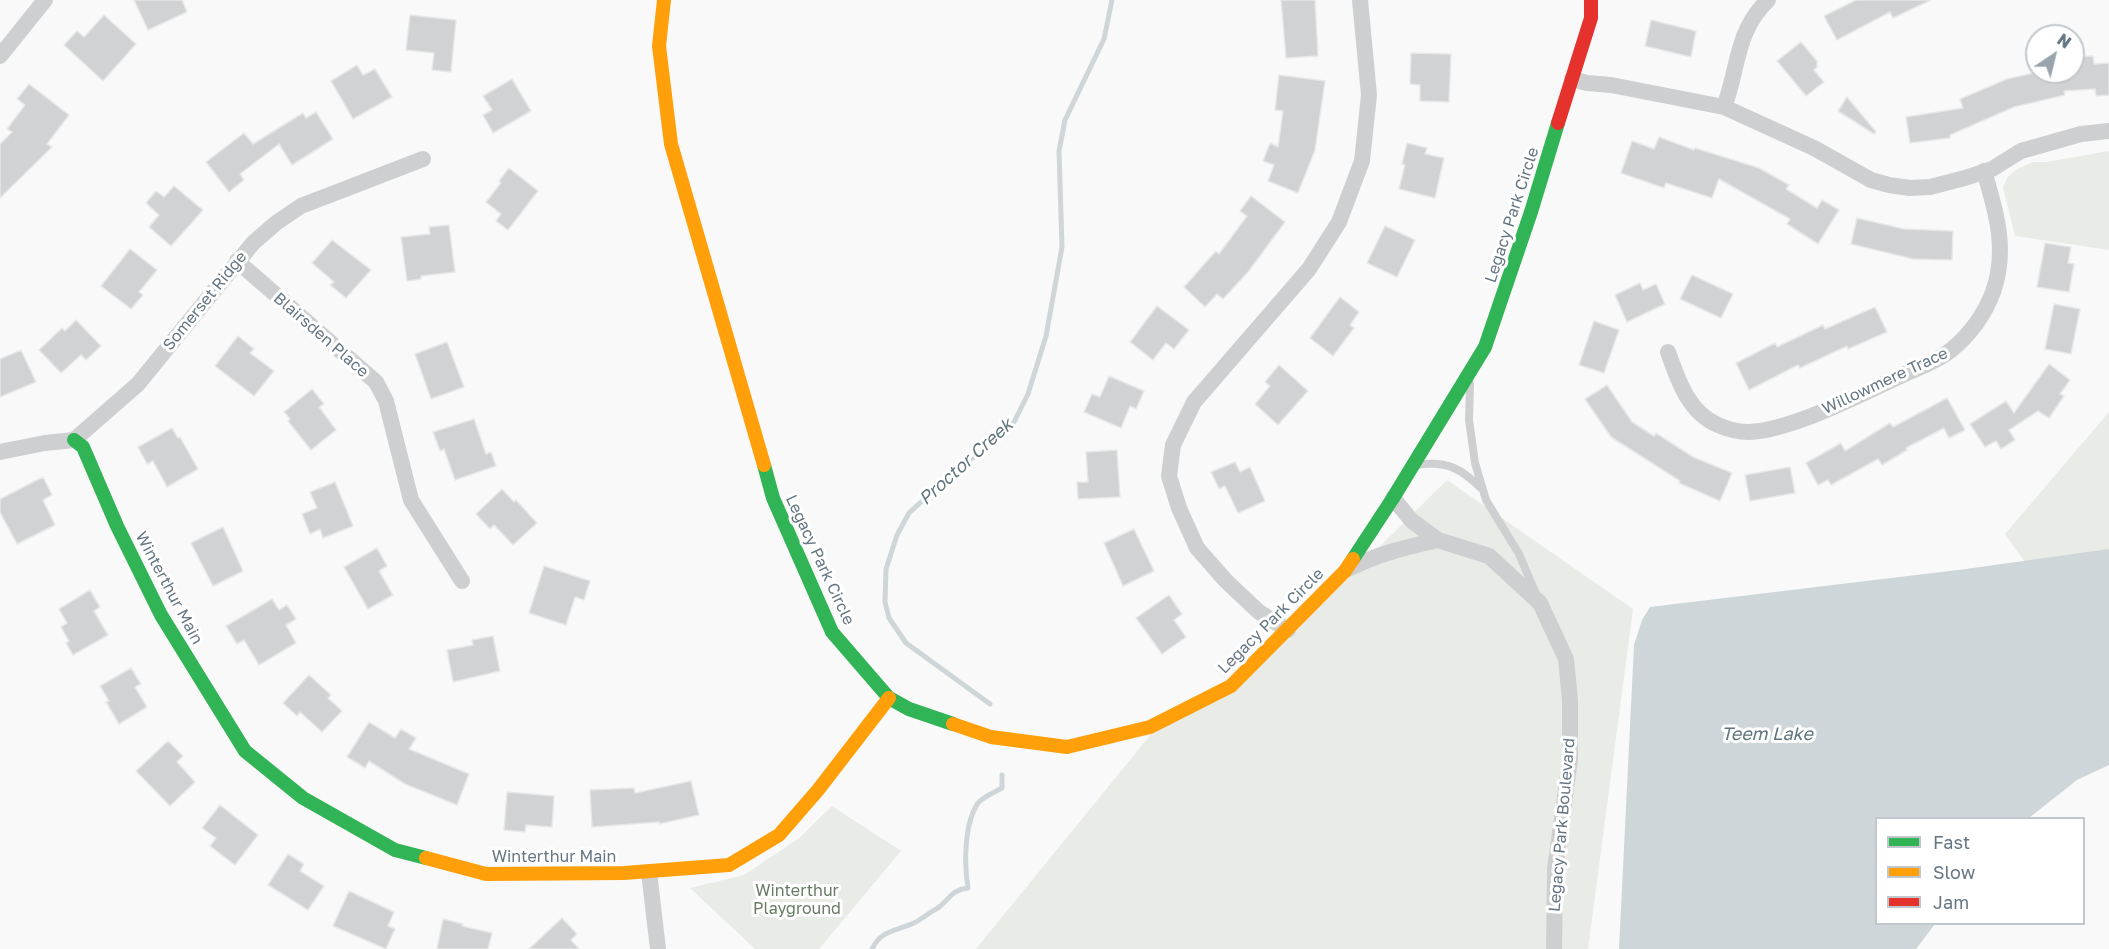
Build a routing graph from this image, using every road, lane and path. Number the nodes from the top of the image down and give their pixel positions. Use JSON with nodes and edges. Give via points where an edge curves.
{"nodes":[{"id":1,"x":45,"y":0,"type":"edge"},
{"id":2,"x":664,"y":0,"type":"edge"},
{"id":3,"x":1360,"y":0,"type":"edge"},
{"id":4,"x":1591,"y":0,"type":"edge"},
{"id":5,"x":1768,"y":0,"type":"edge"},
{"id":6,"x":0,"y":56,"type":"edge"},
{"id":7,"x":1572,"y":79,"type":"junction"},
{"id":8,"x":1724,"y":107,"type":"junction"},
{"id":9,"x":2109,"y":131,"type":"edge"},
{"id":10,"x":423,"y":159,"type":"dead end"},
{"id":11,"x":1984,"y":171,"type":"junction"},
{"id":12,"x":237,"y":261,"type":"junction"},
{"id":13,"x":1668,"y":352,"type":"dead end"},
{"id":14,"x":1471,"y":370,"type":"junction"},
{"id":15,"x":74,"y":440,"type":"junction"},
{"id":16,"x":0,"y":452,"type":"edge"},
{"id":17,"x":1413,"y":466,"type":"junction"},
{"id":18,"x":1483,"y":490,"type":"junction"},
{"id":19,"x":1393,"y":498,"type":"junction"},
{"id":20,"x":1438,"y":540,"type":"junction"},
{"id":21,"x":1345,"y":571,"type":"junction"},
{"id":22,"x":462,"y":582,"type":"dead end"},
{"id":23,"x":1540,"y":603,"type":"junction"},
{"id":24,"x":1288,"y":630,"type":"junction"},
{"id":25,"x":889,"y":698,"type":"junction"},
{"id":26,"x":649,"y":872,"type":"junction"},
{"id":27,"x":658,"y":949,"type":"edge"},
{"id":28,"x":1554,"y":949,"type":"edge"}],
"edges":[{"from":1,"to":6,"type":"street"},
{"from":2,"to":25,"type":"street","name":"Legacy Park Circle","via":[[659,46],[671,144],[773,498],[832,632]]},
{"from":3,"to":24,"type":"street","via":[[1369,95],[1362,161],[1339,222],[1309,268],[1194,402],[1173,445],[1169,476],[1197,548],[1259,612]]},
{"from":4,"to":7,"type":"street","name":"Legacy Park Circle","via":[[1591,18]]},
{"from":5,"to":8,"type":"street","via":[[1754,15],[1738,52]]},
{"from":7,"to":8,"type":"street"},
{"from":7,"to":14,"type":"street","name":"Legacy Park Circle","via":[[1485,347]]},
{"from":8,"to":11,"type":"street","via":[[1804,143],[1871,180],[1889,185],[1930,187]]},
{"from":9,"to":11,"type":"street","via":[[2080,134],[2021,151]]},
{"from":10,"to":12,"type":"street","name":"Somerset Ridge","via":[[301,206],[276,223]]},
{"from":11,"to":13,"type":"street","name":"Willowmere Trace","via":[[1998,219],[1998,272],[1979,320],[1948,352],[1839,404],[1789,423],[1749,432],[1717,425],[1697,410],[1677,379]]},
{"from":12,"to":15,"type":"street","name":"Somerset Ridge","via":[[138,384]]},
{"from":12,"to":22,"type":"street","name":"Blairsden Place","via":[[376,382],[386,401],[411,500]]},
{"from":14,"to":17,"type":"street","name":"Legacy Park Circle"},
{"from":14,"to":18,"type":"lane","via":[[1469,420]]},
{"from":15,"to":16,"type":"street"},
{"from":15,"to":26,"type":"street","name":"Winterthur Main","via":[[83,447],[161,615],[245,751],[303,798],[395,850],[486,874]]},
{"from":17,"to":18,"type":"lane","via":[[1441,463],[1470,477]]},
{"from":17,"to":19,"type":"street","name":"Legacy Park Circle"},
{"from":18,"to":23,"type":"lane","via":[[1519,554]]},
{"from":19,"to":20,"type":"street","name":"Legacy Park Boulevard","via":[[1412,521]]},
{"from":19,"to":21,"type":"street","name":"Legacy Park Circle"},
{"from":20,"to":21,"type":"street","via":[[1400,548]]},
{"from":20,"to":23,"type":"street","name":"Legacy Park Boulevard","via":[[1489,556]]},
{"from":21,"to":24,"type":"street","name":"Legacy Park Circle"},
{"from":23,"to":28,"type":"street","name":"Legacy Park Boulevard","via":[[1566,659],[1570,700],[1570,760],[1555,869]]},
{"from":24,"to":25,"type":"street","name":"Legacy Park Circle","via":[[1231,686],[1150,727],[1068,747],[991,737],[909,709]]},
{"from":25,"to":26,"type":"street","name":"Winterthur Main","via":[[779,835],[729,865]]},
{"from":26,"to":27,"type":"street"}]}
